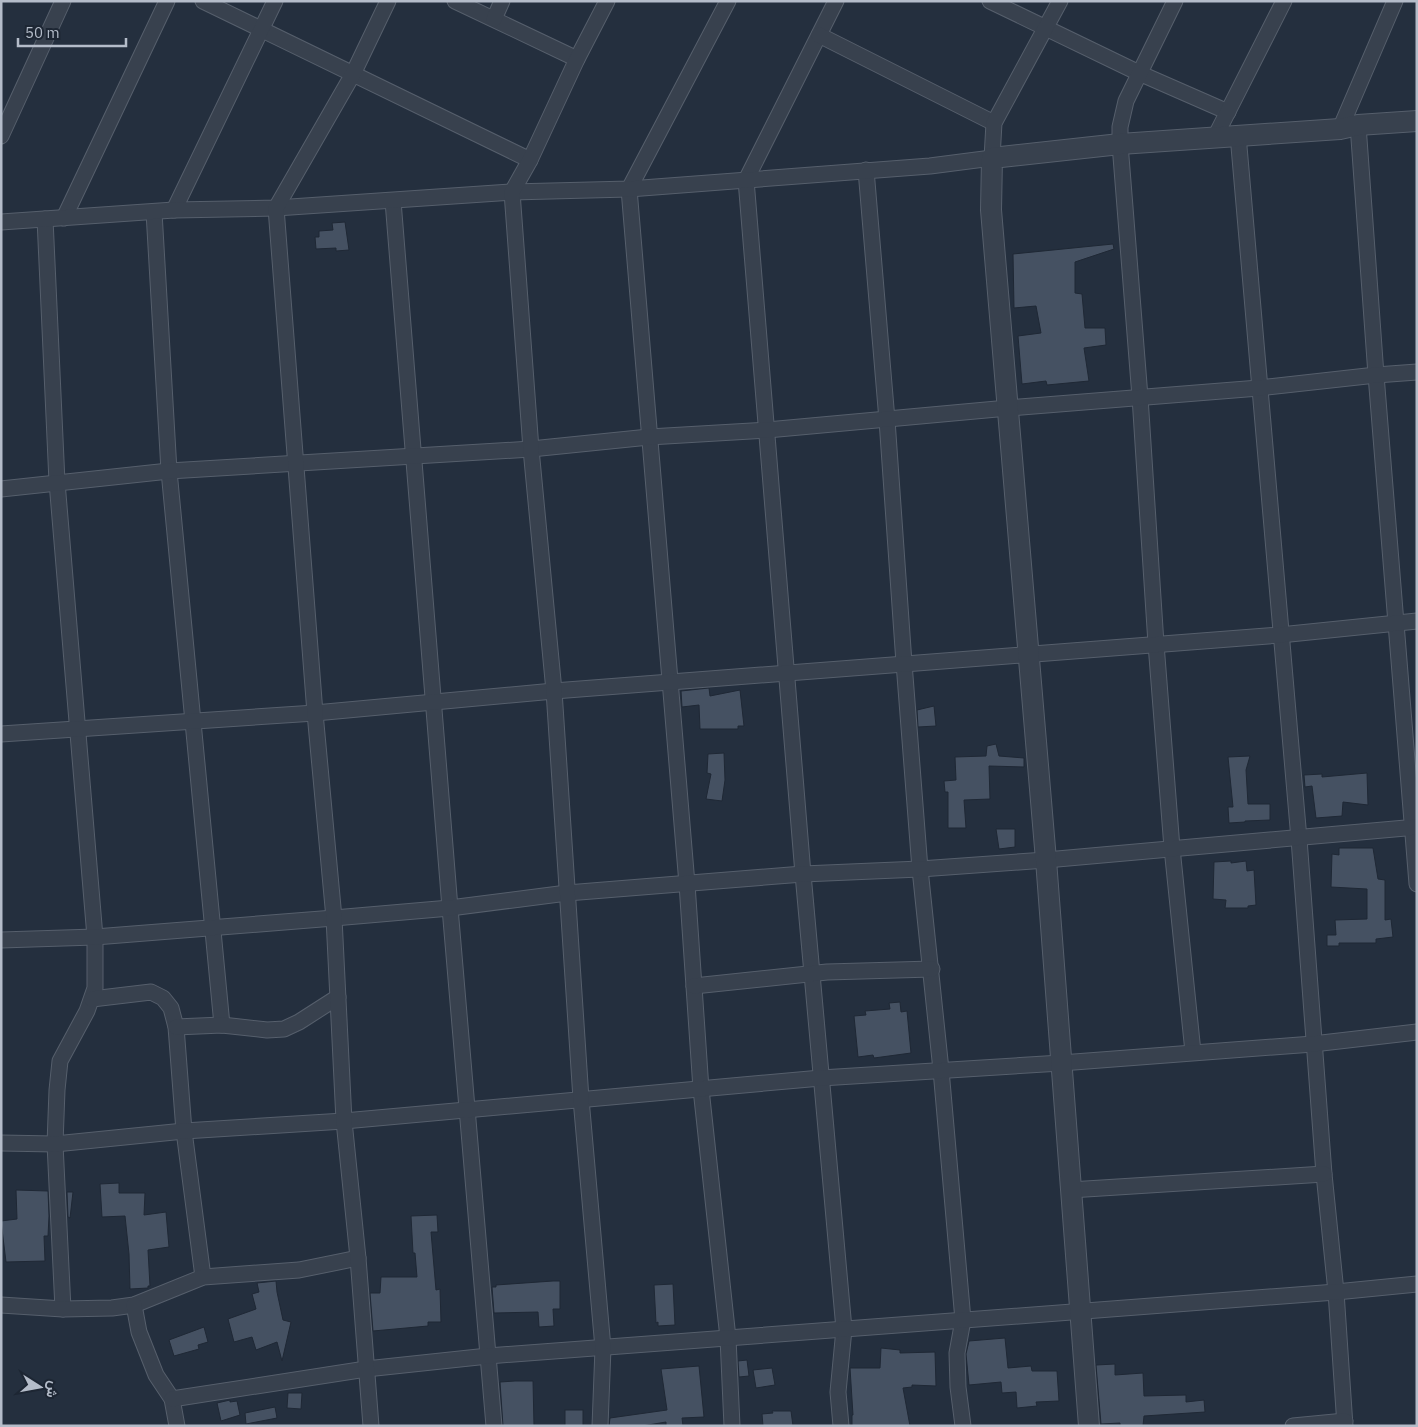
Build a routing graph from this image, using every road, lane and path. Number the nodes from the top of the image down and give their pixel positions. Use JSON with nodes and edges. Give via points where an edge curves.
{"nodes":[{"id":1,"x":64,"y":1,"type":"edge"},
{"id":2,"x":167,"y":1,"type":"edge"},
{"id":3,"x":203,"y":1,"type":"edge"},
{"id":4,"x":275,"y":1,"type":"edge"},
{"id":5,"x":388,"y":1,"type":"edge"},
{"id":6,"x":456,"y":1,"type":"edge"},
{"id":7,"x":502,"y":1,"type":"edge"},
{"id":8,"x":608,"y":1,"type":"edge"},
{"id":9,"x":728,"y":1,"type":"edge"},
{"id":10,"x":836,"y":1,"type":"edge"},
{"id":11,"x":990,"y":1,"type":"edge"},
{"id":12,"x":1060,"y":1,"type":"edge"},
{"id":13,"x":1175,"y":1,"type":"edge"},
{"id":14,"x":1284,"y":1,"type":"edge"},
{"id":15,"x":1395,"y":1,"type":"edge"},
{"id":16,"x":494,"y":19,"type":"junction"},
{"id":17,"x":262,"y":29,"type":"junction"},
{"id":18,"x":1046,"y":29,"type":"junction"},
{"id":19,"x":819,"y":35,"type":"junction"},
{"id":20,"x":577,"y":60,"type":"junction"},
{"id":21,"x":1139,"y":73,"type":"junction"},
{"id":22,"x":353,"y":74,"type":"junction"},
{"id":23,"x":1228,"y":112,"type":"junction"},
{"id":24,"x":1417,"y":121,"type":"edge"},
{"id":25,"x":994,"y":123,"type":"junction"},
{"id":26,"x":1349,"y":127,"type":"junction"},
{"id":27,"x":1238,"y":135,"type":"junction"},
{"id":28,"x":1,"y":136,"type":"edge"},
{"id":29,"x":1215,"y":137,"type":"junction"},
{"id":30,"x":1120,"y":144,"type":"junction"},
{"id":31,"x":992,"y":158,"type":"junction"},
{"id":32,"x":530,"y":160,"type":"junction"},
{"id":33,"x":866,"y":170,"type":"junction"},
{"id":34,"x":746,"y":180,"type":"junction"},
{"id":35,"x":629,"y":189,"type":"junction"},
{"id":36,"x":512,"y":192,"type":"junction"},
{"id":37,"x":393,"y":201,"type":"junction"},
{"id":38,"x":276,"y":208,"type":"junction"},
{"id":39,"x":174,"y":210,"type":"junction"},
{"id":40,"x":154,"y":212,"type":"junction"},
{"id":41,"x":64,"y":218,"type":"junction"},
{"id":42,"x":44,"y":219,"type":"junction"},
{"id":43,"x":1,"y":222,"type":"edge"},
{"id":44,"x":1417,"y":372,"type":"edge"},
{"id":45,"x":1376,"y":375,"type":"junction"},
{"id":46,"x":1259,"y":388,"type":"junction"},
{"id":47,"x":1140,"y":397,"type":"junction"},
{"id":48,"x":1008,"y":408,"type":"junction"},
{"id":49,"x":887,"y":420,"type":"junction"},
{"id":50,"x":767,"y":430,"type":"junction"},
{"id":51,"x":650,"y":437,"type":"junction"},
{"id":52,"x":531,"y":449,"type":"junction"},
{"id":53,"x":413,"y":456,"type":"junction"},
{"id":54,"x":297,"y":464,"type":"junction"},
{"id":55,"x":169,"y":471,"type":"junction"},
{"id":56,"x":57,"y":482,"type":"junction"},
{"id":57,"x":1,"y":490,"type":"edge"},
{"id":58,"x":1417,"y":621,"type":"edge"},
{"id":59,"x":1396,"y":622,"type":"junction"},
{"id":60,"x":1280,"y":635,"type":"junction"},
{"id":61,"x":1156,"y":644,"type":"junction"},
{"id":62,"x":1028,"y":655,"type":"junction"},
{"id":63,"x":904,"y":663,"type":"junction"},
{"id":64,"x":788,"y":674,"type":"junction"},
{"id":65,"x":670,"y":683,"type":"junction"},
{"id":66,"x":554,"y":692,"type":"junction"},
{"id":67,"x":434,"y":703,"type":"junction"},
{"id":68,"x":315,"y":713,"type":"junction"},
{"id":69,"x":192,"y":722,"type":"junction"},
{"id":70,"x":79,"y":728,"type":"junction"},
{"id":71,"x":1,"y":734,"type":"edge"},
{"id":72,"x":1414,"y":827,"type":"edge"},
{"id":73,"x":1299,"y":839,"type":"junction"},
{"id":74,"x":1172,"y":848,"type":"junction"},
{"id":75,"x":1046,"y":860,"type":"junction"},
{"id":76,"x":920,"y":869,"type":"junction"},
{"id":77,"x":803,"y":874,"type":"junction"},
{"id":78,"x":687,"y":884,"type":"junction"},
{"id":79,"x":1417,"y":884,"type":"edge"},
{"id":80,"x":567,"y":893,"type":"junction"},
{"id":81,"x":450,"y":908,"type":"junction"},
{"id":82,"x":334,"y":918,"type":"junction"},
{"id":83,"x":213,"y":927,"type":"junction"},
{"id":84,"x":95,"y":937,"type":"junction"},
{"id":85,"x":1,"y":940,"type":"edge"},
{"id":86,"x":932,"y":969,"type":"junction"},
{"id":87,"x":812,"y":974,"type":"junction"},
{"id":88,"x":694,"y":986,"type":"junction"},
{"id":89,"x":338,"y":997,"type":"junction"},
{"id":90,"x":92,"y":999,"type":"junction"},
{"id":91,"x":222,"y":1025,"type":"junction"},
{"id":92,"x":176,"y":1027,"type":"junction"},
{"id":93,"x":1417,"y":1032,"type":"edge"},
{"id":94,"x":1313,"y":1044,"type":"junction"},
{"id":95,"x":1193,"y":1052,"type":"junction"},
{"id":96,"x":1061,"y":1063,"type":"junction"},
{"id":97,"x":941,"y":1070,"type":"junction"},
{"id":98,"x":821,"y":1078,"type":"junction"},
{"id":99,"x":701,"y":1089,"type":"junction"},
{"id":100,"x":581,"y":1099,"type":"junction"},
{"id":101,"x":467,"y":1109,"type":"junction"},
{"id":102,"x":344,"y":1121,"type":"junction"},
{"id":103,"x":184,"y":1131,"type":"junction"},
{"id":104,"x":1,"y":1143,"type":"edge"},
{"id":105,"x":55,"y":1144,"type":"junction"},
{"id":106,"x":1324,"y":1174,"type":"junction"},
{"id":107,"x":1070,"y":1190,"type":"junction"},
{"id":108,"x":358,"y":1258,"type":"junction"},
{"id":109,"x":203,"y":1277,"type":"junction"},
{"id":110,"x":1417,"y":1284,"type":"edge"},
{"id":111,"x":1336,"y":1292,"type":"junction"},
{"id":112,"x":1,"y":1305,"type":"edge"},
{"id":113,"x":134,"y":1305,"type":"junction"},
{"id":114,"x":63,"y":1309,"type":"junction"},
{"id":115,"x":1079,"y":1312,"type":"junction"},
{"id":116,"x":963,"y":1320,"type":"junction"},
{"id":117,"x":844,"y":1329,"type":"junction"},
{"id":118,"x":728,"y":1338,"type":"junction"},
{"id":119,"x":603,"y":1348,"type":"junction"},
{"id":120,"x":488,"y":1356,"type":"junction"},
{"id":121,"x":366,"y":1369,"type":"junction"},
{"id":122,"x":172,"y":1400,"type":"junction"},
{"id":123,"x":1345,"y":1423,"type":"edge"},
{"id":124,"x":177,"y":1426,"type":"edge"},
{"id":125,"x":370,"y":1426,"type":"edge"},
{"id":126,"x":494,"y":1426,"type":"edge"},
{"id":127,"x":600,"y":1426,"type":"edge"},
{"id":128,"x":732,"y":1426,"type":"edge"},
{"id":129,"x":841,"y":1426,"type":"edge"},
{"id":130,"x":963,"y":1426,"type":"edge"},
{"id":131,"x":1089,"y":1426,"type":"edge"},
{"id":132,"x":1293,"y":1426,"type":"edge"}],
"edges":[{"from":1,"to":28,"type":"street"},
{"from":2,"to":41,"type":"street"},
{"from":3,"to":17,"type":"street"},
{"from":4,"to":17,"type":"street"},
{"from":5,"to":22,"type":"street"},
{"from":6,"to":16,"type":"street"},
{"from":7,"to":16,"type":"street"},
{"from":8,"to":20,"type":"street"},
{"from":9,"to":35,"type":"street"},
{"from":10,"to":19,"type":"street"},
{"from":11,"to":18,"type":"street"},
{"from":12,"to":18,"type":"street"},
{"from":13,"to":21,"type":"street"},
{"from":14,"to":23,"type":"street"},
{"from":15,"to":26,"type":"street"},
{"from":16,"to":20,"type":"street"},
{"from":17,"to":22,"type":"street"},
{"from":17,"to":39,"type":"street"},
{"from":18,"to":21,"type":"street"},
{"from":18,"to":25,"type":"street"},
{"from":19,"to":25,"type":"street"},
{"from":19,"to":34,"type":"street"},
{"from":20,"to":32,"type":"street"},
{"from":21,"to":23,"type":"street"},
{"from":21,"to":30,"type":"street","via":[[1122,114]]},
{"from":22,"to":32,"type":"street"},
{"from":22,"to":38,"type":"street"},
{"from":23,"to":29,"type":"street"},
{"from":24,"to":26,"type":"street"},
{"from":25,"to":31,"type":"street"},
{"from":26,"to":27,"type":"street"},
{"from":26,"to":45,"type":"street"},
{"from":27,"to":29,"type":"street"},
{"from":27,"to":46,"type":"street"},
{"from":29,"to":30,"type":"street"},
{"from":30,"to":31,"type":"street"},
{"from":30,"to":47,"type":"street"},
{"from":31,"to":33,"type":"street"},
{"from":31,"to":48,"type":"street","via":[[991,210]]},
{"from":32,"to":36,"type":"street"},
{"from":33,"to":34,"type":"street"},
{"from":33,"to":49,"type":"street"},
{"from":34,"to":35,"type":"street"},
{"from":34,"to":50,"type":"street"},
{"from":35,"to":36,"type":"street"},
{"from":35,"to":51,"type":"street"},
{"from":36,"to":37,"type":"street"},
{"from":36,"to":52,"type":"street"},
{"from":37,"to":38,"type":"street"},
{"from":37,"to":53,"type":"street"},
{"from":38,"to":39,"type":"street"},
{"from":38,"to":54,"type":"street"},
{"from":39,"to":40,"type":"street"},
{"from":40,"to":41,"type":"street"},
{"from":40,"to":55,"type":"street"},
{"from":41,"to":42,"type":"street"},
{"from":42,"to":43,"type":"street"},
{"from":42,"to":56,"type":"street"},
{"from":44,"to":45,"type":"street"},
{"from":45,"to":46,"type":"street"},
{"from":45,"to":59,"type":"street"},
{"from":46,"to":47,"type":"street"},
{"from":46,"to":60,"type":"street"},
{"from":47,"to":48,"type":"street"},
{"from":47,"to":61,"type":"street"},
{"from":48,"to":49,"type":"street"},
{"from":48,"to":62,"type":"street"},
{"from":49,"to":50,"type":"street"},
{"from":49,"to":63,"type":"street"},
{"from":50,"to":51,"type":"street"},
{"from":50,"to":64,"type":"street"},
{"from":51,"to":52,"type":"street"},
{"from":51,"to":65,"type":"street"},
{"from":52,"to":53,"type":"street"},
{"from":52,"to":66,"type":"street"},
{"from":53,"to":54,"type":"street"},
{"from":53,"to":67,"type":"street"},
{"from":54,"to":55,"type":"street"},
{"from":54,"to":68,"type":"street"},
{"from":55,"to":56,"type":"street"},
{"from":55,"to":69,"type":"street"},
{"from":56,"to":57,"type":"street"},
{"from":56,"to":70,"type":"street"},
{"from":58,"to":59,"type":"street"},
{"from":59,"to":60,"type":"street"},
{"from":59,"to":72,"type":"street"},
{"from":60,"to":61,"type":"street"},
{"from":60,"to":73,"type":"street"},
{"from":61,"to":62,"type":"street"},
{"from":61,"to":74,"type":"street"},
{"from":62,"to":63,"type":"street"},
{"from":62,"to":75,"type":"street"},
{"from":63,"to":64,"type":"street"},
{"from":63,"to":76,"type":"street"},
{"from":64,"to":65,"type":"street"},
{"from":64,"to":77,"type":"street"},
{"from":65,"to":66,"type":"street"},
{"from":65,"to":78,"type":"street"},
{"from":66,"to":67,"type":"street"},
{"from":66,"to":80,"type":"street"},
{"from":67,"to":68,"type":"street"},
{"from":67,"to":81,"type":"street"},
{"from":68,"to":69,"type":"street"},
{"from":68,"to":82,"type":"street"},
{"from":69,"to":70,"type":"street"},
{"from":69,"to":83,"type":"street"},
{"from":70,"to":71,"type":"street"},
{"from":70,"to":84,"type":"street"},
{"from":72,"to":73,"type":"street"},
{"from":72,"to":79,"type":"street"},
{"from":73,"to":74,"type":"street"},
{"from":73,"to":94,"type":"street"},
{"from":74,"to":75,"type":"street"},
{"from":74,"to":95,"type":"street"},
{"from":75,"to":76,"type":"street"},
{"from":75,"to":96,"type":"street"},
{"from":76,"to":77,"type":"street"},
{"from":76,"to":86,"type":"street"},
{"from":77,"to":78,"type":"street"},
{"from":77,"to":87,"type":"street"},
{"from":78,"to":80,"type":"street"},
{"from":78,"to":88,"type":"street"},
{"from":80,"to":81,"type":"street"},
{"from":80,"to":100,"type":"street"},
{"from":81,"to":82,"type":"street"},
{"from":81,"to":101,"type":"street"},
{"from":82,"to":83,"type":"street"},
{"from":82,"to":89,"type":"street"},
{"from":83,"to":84,"type":"street"},
{"from":83,"to":91,"type":"street"},
{"from":84,"to":85,"type":"street"},
{"from":84,"to":90,"type":"street"},
{"from":86,"to":87,"type":"street"},
{"from":86,"to":97,"type":"street"},
{"from":87,"to":88,"type":"street"},
{"from":87,"to":98,"type":"street"},
{"from":88,"to":99,"type":"street"},
{"from":89,"to":91,"type":"street","via":[[284,1029]]},
{"from":89,"to":102,"type":"street"},
{"from":90,"to":92,"type":"street","via":[[156,993],[171,1008]]},
{"from":90,"to":105,"type":"street","via":[[60,1061]]},
{"from":91,"to":92,"type":"street"},
{"from":92,"to":103,"type":"street"},
{"from":93,"to":94,"type":"street"},
{"from":94,"to":95,"type":"street"},
{"from":94,"to":106,"type":"street"},
{"from":95,"to":96,"type":"street"},
{"from":96,"to":97,"type":"street"},
{"from":96,"to":107,"type":"street"},
{"from":97,"to":98,"type":"street"},
{"from":97,"to":116,"type":"street"},
{"from":98,"to":99,"type":"street"},
{"from":98,"to":117,"type":"street"},
{"from":99,"to":100,"type":"street"},
{"from":99,"to":118,"type":"street"},
{"from":100,"to":101,"type":"street"},
{"from":100,"to":119,"type":"street"},
{"from":101,"to":102,"type":"street"},
{"from":101,"to":120,"type":"street"},
{"from":102,"to":103,"type":"street"},
{"from":102,"to":108,"type":"street"},
{"from":103,"to":105,"type":"street"},
{"from":103,"to":109,"type":"street"},
{"from":104,"to":105,"type":"street"},
{"from":105,"to":114,"type":"street"},
{"from":106,"to":107,"type":"street"},
{"from":106,"to":111,"type":"street"},
{"from":107,"to":115,"type":"street"},
{"from":108,"to":109,"type":"street","via":[[299,1270]]},
{"from":108,"to":121,"type":"street"},
{"from":109,"to":113,"type":"street"},
{"from":110,"to":111,"type":"street"},
{"from":111,"to":115,"type":"street"},
{"from":111,"to":123,"type":"street"},
{"from":112,"to":114,"type":"street"},
{"from":113,"to":114,"type":"street"},
{"from":113,"to":122,"type":"street","via":[[142,1340],[156,1375]]},
{"from":115,"to":116,"type":"street"},
{"from":115,"to":131,"type":"street"},
{"from":116,"to":117,"type":"street"},
{"from":116,"to":130,"type":"street","via":[[957,1353]]},
{"from":117,"to":118,"type":"street"},
{"from":117,"to":129,"type":"street","via":[[838,1392]]},
{"from":118,"to":119,"type":"street"},
{"from":118,"to":128,"type":"street"},
{"from":119,"to":120,"type":"street"},
{"from":119,"to":127,"type":"street"},
{"from":120,"to":121,"type":"street"},
{"from":120,"to":126,"type":"street"},
{"from":121,"to":122,"type":"street"},
{"from":121,"to":125,"type":"street"},
{"from":122,"to":124,"type":"street"},
{"from":123,"to":132,"type":"street"}]}
